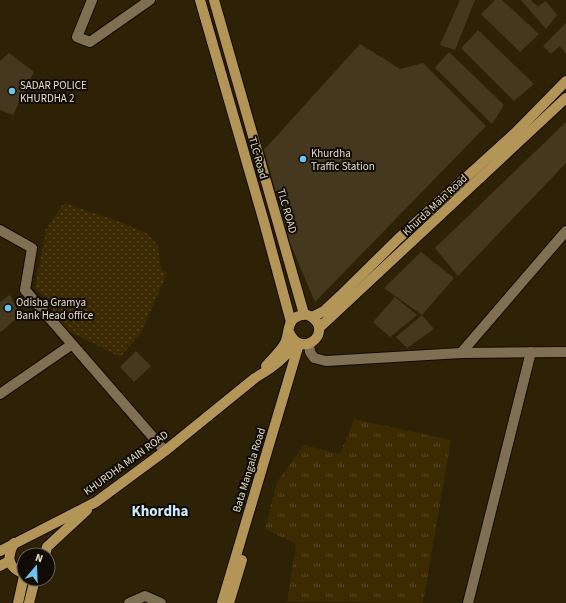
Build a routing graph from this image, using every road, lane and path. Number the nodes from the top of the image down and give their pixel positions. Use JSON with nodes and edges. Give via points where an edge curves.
{"nodes":[{"id":1,"x":92,"y":0,"type":"edge"},
{"id":2,"x":150,"y":0,"type":"edge"},
{"id":3,"x":200,"y":0,"type":"edge"},
{"id":4,"x":214,"y":0,"type":"edge"},
{"id":5,"x":563,"y":84,"type":"edge"},
{"id":6,"x":566,"y":98,"type":"edge"},
{"id":7,"x":0,"y":230,"type":"edge"},
{"id":8,"x":564,"y":234,"type":"edge"},
{"id":9,"x":308,"y":316,"type":"junction"},
{"id":10,"x":290,"y":327,"type":"junction"},
{"id":11,"x":319,"y":328,"type":"junction"},
{"id":12,"x":303,"y":344,"type":"junction"},
{"id":13,"x":71,"y":345,"type":"junction"},
{"id":14,"x":531,"y":352,"type":"junction"},
{"id":15,"x":566,"y":352,"type":"edge"},
{"id":16,"x":461,"y":353,"type":"junction"},
{"id":17,"x":255,"y":378,"type":"junction"},
{"id":18,"x":0,"y":394,"type":"edge"},
{"id":19,"x":165,"y":451,"type":"junction"},
{"id":20,"x":96,"y":502,"type":"junction"},
{"id":21,"x":30,"y":535,"type":"junction"},
{"id":22,"x":14,"y":543,"type":"junction"},
{"id":23,"x":44,"y":547,"type":"edge"},
{"id":24,"x":50,"y":547,"type":"edge"},
{"id":25,"x":0,"y":551,"type":"edge"},
{"id":26,"x":5,"y":563,"type":"edge"},
{"id":27,"x":16,"y":570,"type":"edge"},
{"id":28,"x":21,"y":587,"type":"edge"},
{"id":29,"x":33,"y":587,"type":"edge"},
{"id":30,"x":227,"y":602,"type":"edge"},
{"id":31,"x":18,"y":603,"type":"edge"},
{"id":32,"x":29,"y":603,"type":"edge"},
{"id":33,"x":129,"y":603,"type":"edge"},
{"id":34,"x":161,"y":603,"type":"edge"},
{"id":35,"x":468,"y":603,"type":"edge"}],
"edges":[{"from":1,"to":2,"type":"street","via":[[77,37],[90,42]]},
{"from":3,"to":10,"type":"main road","name":"TLC Road","via":[[264,222]]},
{"from":4,"to":9,"type":"main road","name":"TLC ROAD"},
{"from":5,"to":9,"type":"main road","via":[[515,133],[399,238],[324,311]]},
{"from":6,"to":11,"type":"main road","name":"Khurda Main Road"},
{"from":7,"to":13,"type":"street","via":[[32,248],[25,290]]},
{"from":8,"to":16,"type":"street"},
{"from":9,"to":10,"type":"main road","via":[[296,316]]},
{"from":9,"to":11,"type":"main road","via":[[317,322]]},
{"from":10,"to":12,"type":"main road","via":[[292,338]]},
{"from":10,"to":17,"type":"main road","via":[[285,344]]},
{"from":11,"to":12,"type":"main road","via":[[314,340]]},
{"from":12,"to":16,"type":"street","via":[[314,358],[326,361]]},
{"from":12,"to":17,"type":"main road"},
{"from":12,"to":30,"type":"main road","name":"Bata Mangala Road"},
{"from":13,"to":18,"type":"street"},
{"from":13,"to":19,"type":"street"},
{"from":14,"to":15,"type":"street"},
{"from":14,"to":16,"type":"street"},
{"from":14,"to":35,"type":"street"},
{"from":17,"to":19,"type":"main road","name":"KHURDHA MAIN ROAD"},
{"from":19,"to":20,"type":"main road","name":"KHURDHA MAIN ROAD"},
{"from":20,"to":21,"type":"main road","name":"KHURDHA MAIN ROAD"},
{"from":20,"to":24,"type":"main road"},
{"from":21,"to":22,"type":"main road","name":"KHURDHA MAIN ROAD"},
{"from":21,"to":23,"type":"main road","via":[[40,539]]},
{"from":22,"to":25,"type":"main road","name":"KHURDHA MAIN ROAD"},
{"from":22,"to":26,"type":"main road"},
{"from":26,"to":27,"type":"main road"},
{"from":28,"to":31,"type":"main road"},
{"from":29,"to":32,"type":"main road"},
{"from":33,"to":34,"type":"street","via":[[145,596]]}]}
